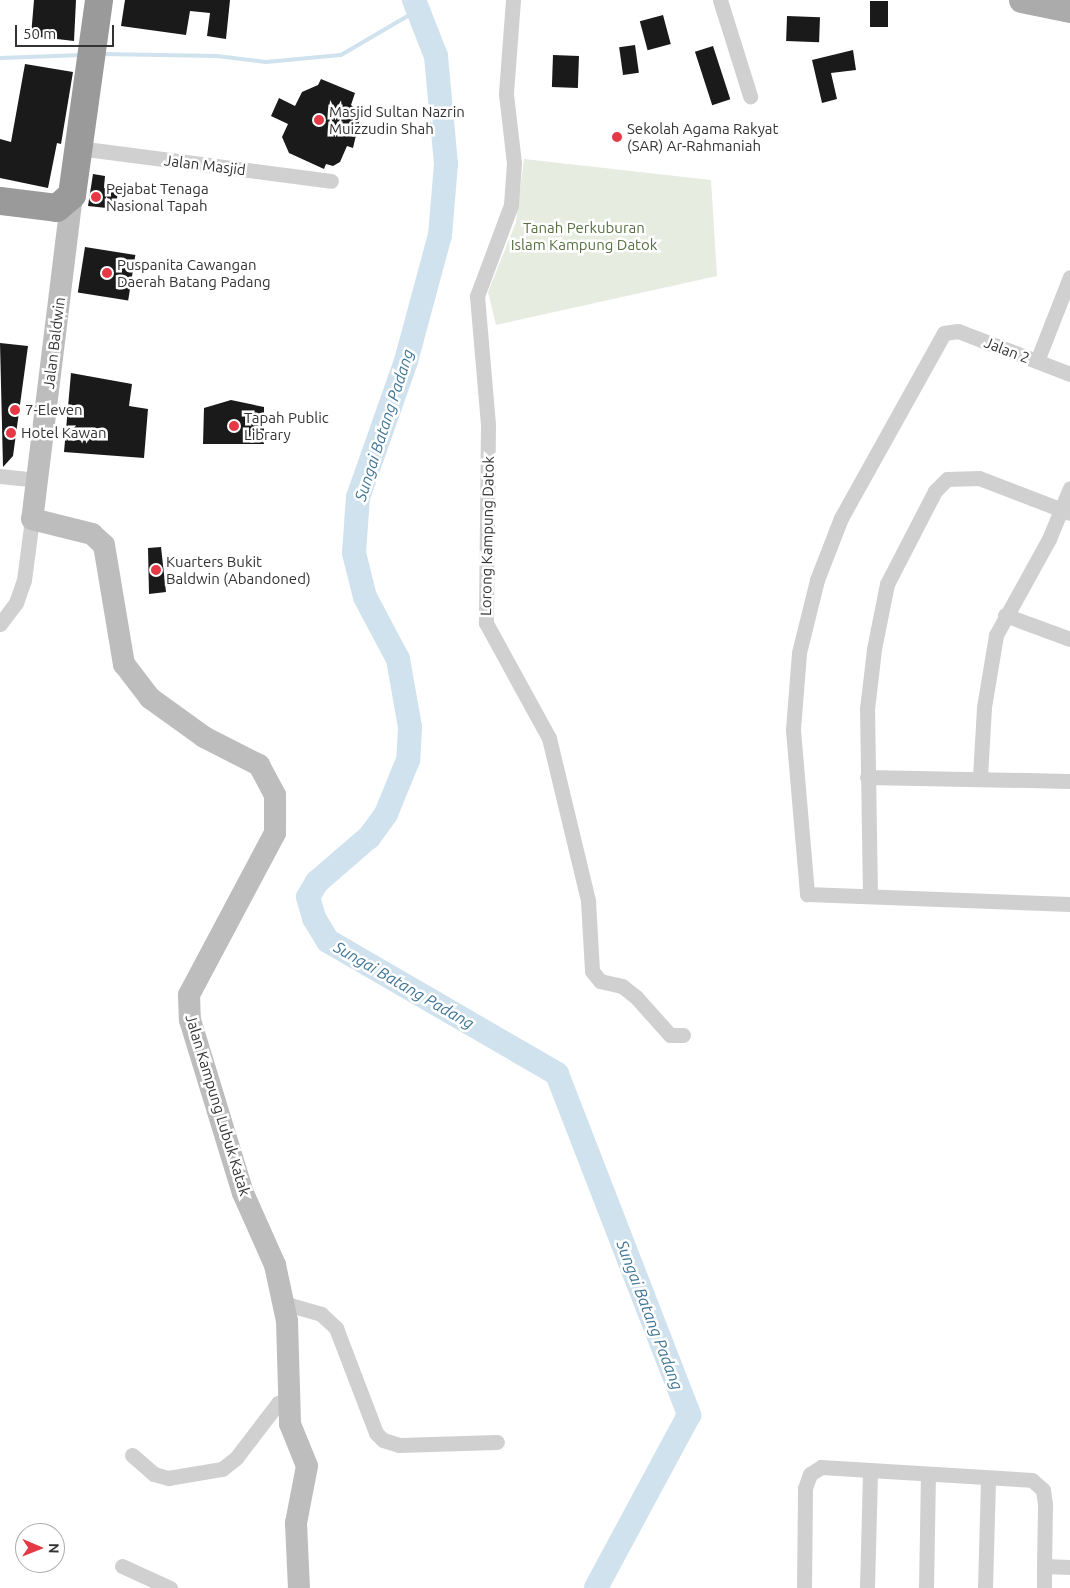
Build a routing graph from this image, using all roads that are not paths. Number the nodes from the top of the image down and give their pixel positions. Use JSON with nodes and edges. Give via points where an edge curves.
{"nodes":[{"id":1,"x":99,"y":0,"type":"edge"},
{"id":2,"x":513,"y":0,"type":"edge"},
{"id":3,"x":720,"y":0,"type":"edge"},
{"id":4,"x":1021,"y":0,"type":"edge"},
{"id":5,"x":1070,"y":10,"type":"edge"},
{"id":6,"x":750,"y":96,"type":"dead end"},
{"id":7,"x":78,"y":148,"type":"junction"},
{"id":8,"x":331,"y":181,"type":"dead end"},
{"id":9,"x":0,"y":201,"type":"edge"},
{"id":10,"x":65,"y":201,"type":"junction"},
{"id":11,"x":1070,"y":277,"type":"edge"},
{"id":12,"x":1038,"y":361,"type":"junction"},
{"id":13,"x":1070,"y":374,"type":"edge"},
{"id":14,"x":0,"y":476,"type":"edge"},
{"id":15,"x":37,"y":481,"type":"junction"},
{"id":16,"x":1070,"y":488,"type":"edge"},
{"id":17,"x":1066,"y":512,"type":"edge"},
{"id":18,"x":32,"y":519,"type":"junction"},
{"id":19,"x":1005,"y":615,"type":"junction"},
{"id":20,"x":0,"y":624,"type":"edge"},
{"id":21,"x":1070,"y":639,"type":"edge"},
{"id":22,"x":867,"y":777,"type":"junction"},
{"id":23,"x":980,"y":777,"type":"junction"},
{"id":24,"x":1070,"y":781,"type":"edge"},
{"id":25,"x":870,"y":896,"type":"junction"},
{"id":26,"x":1070,"y":904,"type":"edge"},
{"id":27,"x":683,"y":1035,"type":"dead end"},
{"id":28,"x":283,"y":1304,"type":"junction"},
{"id":29,"x":290,"y":1399,"type":"junction"},
{"id":30,"x":497,"y":1442,"type":"dead end"},
{"id":31,"x":132,"y":1455,"type":"dead end"},
{"id":32,"x":870,"y":1470,"type":"junction"},
{"id":33,"x":928,"y":1474,"type":"junction"},
{"id":34,"x":988,"y":1478,"type":"junction"},
{"id":35,"x":122,"y":1566,"type":"dead end"},
{"id":36,"x":1044,"y":1566,"type":"junction"},
{"id":37,"x":1070,"y":1567,"type":"edge"},
{"id":38,"x":170,"y":1588,"type":"edge"},
{"id":39,"x":299,"y":1588,"type":"edge"},
{"id":40,"x":804,"y":1588,"type":"edge"},
{"id":41,"x":867,"y":1588,"type":"edge"},
{"id":42,"x":926,"y":1588,"type":"edge"},
{"id":43,"x":984,"y":1588,"type":"edge"},
{"id":44,"x":1044,"y":1588,"type":"edge"}],
"edges":[{"from":1,"to":7,"type":"highway"},
{"from":2,"to":27,"type":"street","name":"Lorong Kampung Datok","via":[[506,94],[514,163],[511,204],[477,296],[488,424],[486,623],[550,738],[588,901],[592,971],[600,981],[622,986],[636,997],[670,1034]]},
{"from":3,"to":6,"type":"street"},
{"from":4,"to":5,"type":"main road"},
{"from":7,"to":8,"type":"street","name":"Jalan Masjid"},
{"from":7,"to":10,"type":"highway"},
{"from":9,"to":10,"type":"highway"},
{"from":10,"to":15,"type":"street","name":"Jalan Baldwin","via":[[68,233]]},
{"from":11,"to":12,"type":"street"},
{"from":12,"to":13,"type":"street","name":"Jalan 2"},
{"from":12,"to":25,"type":"street","name":"Jalan 2","via":[[958,331],[944,333],[917,389],[841,518],[817,580],[799,654],[794,730],[807,894]]},
{"from":14,"to":15,"type":"street"},
{"from":15,"to":18,"type":"street","name":"Jalan Baldwin"},
{"from":16,"to":17,"type":"street"},
{"from":17,"to":19,"type":"street"},
{"from":17,"to":22,"type":"street","via":[[961,476],[947,479],[935,491],[887,584],[867,708]]},
{"from":18,"to":20,"type":"street","via":[[24,580],[16,603]]},
{"from":18,"to":28,"type":"street","name":"Jalan Kampung Lubuk Katak","via":[[92,534],[104,544],[124,664],[150,698],[204,737],[259,765],[275,796],[275,833],[189,995],[190,1020],[243,1193],[274,1266]]},
{"from":19,"to":21,"type":"street"},
{"from":19,"to":23,"type":"street","via":[[996,635],[984,707]]},
{"from":22,"to":23,"type":"street"},
{"from":22,"to":25,"type":"street"},
{"from":23,"to":24,"type":"street"},
{"from":25,"to":26,"type":"street"},
{"from":28,"to":29,"type":"street","name":"Jalan Kampung Lubuk Katak"},
{"from":28,"to":30,"type":"street","via":[[321,1314],[336,1328],[376,1433],[382,1440],[399,1445]]},
{"from":29,"to":31,"type":"street","via":[[278,1403],[236,1458],[222,1469],[168,1478],[154,1474]]},
{"from":29,"to":39,"type":"street","name":"Jalan Kampung Lubuk Katak","via":[[290,1424],[307,1466],[296,1522]]},
{"from":32,"to":33,"type":"street"},
{"from":32,"to":40,"type":"street","via":[[820,1467],[810,1474],[805,1488]]},
{"from":32,"to":41,"type":"street"},
{"from":33,"to":34,"type":"street"},
{"from":33,"to":42,"type":"street"},
{"from":34,"to":36,"type":"street","via":[[1032,1480],[1043,1490]]},
{"from":34,"to":43,"type":"street"},
{"from":35,"to":38,"type":"street"},
{"from":36,"to":37,"type":"street"},
{"from":36,"to":44,"type":"street"}]}
